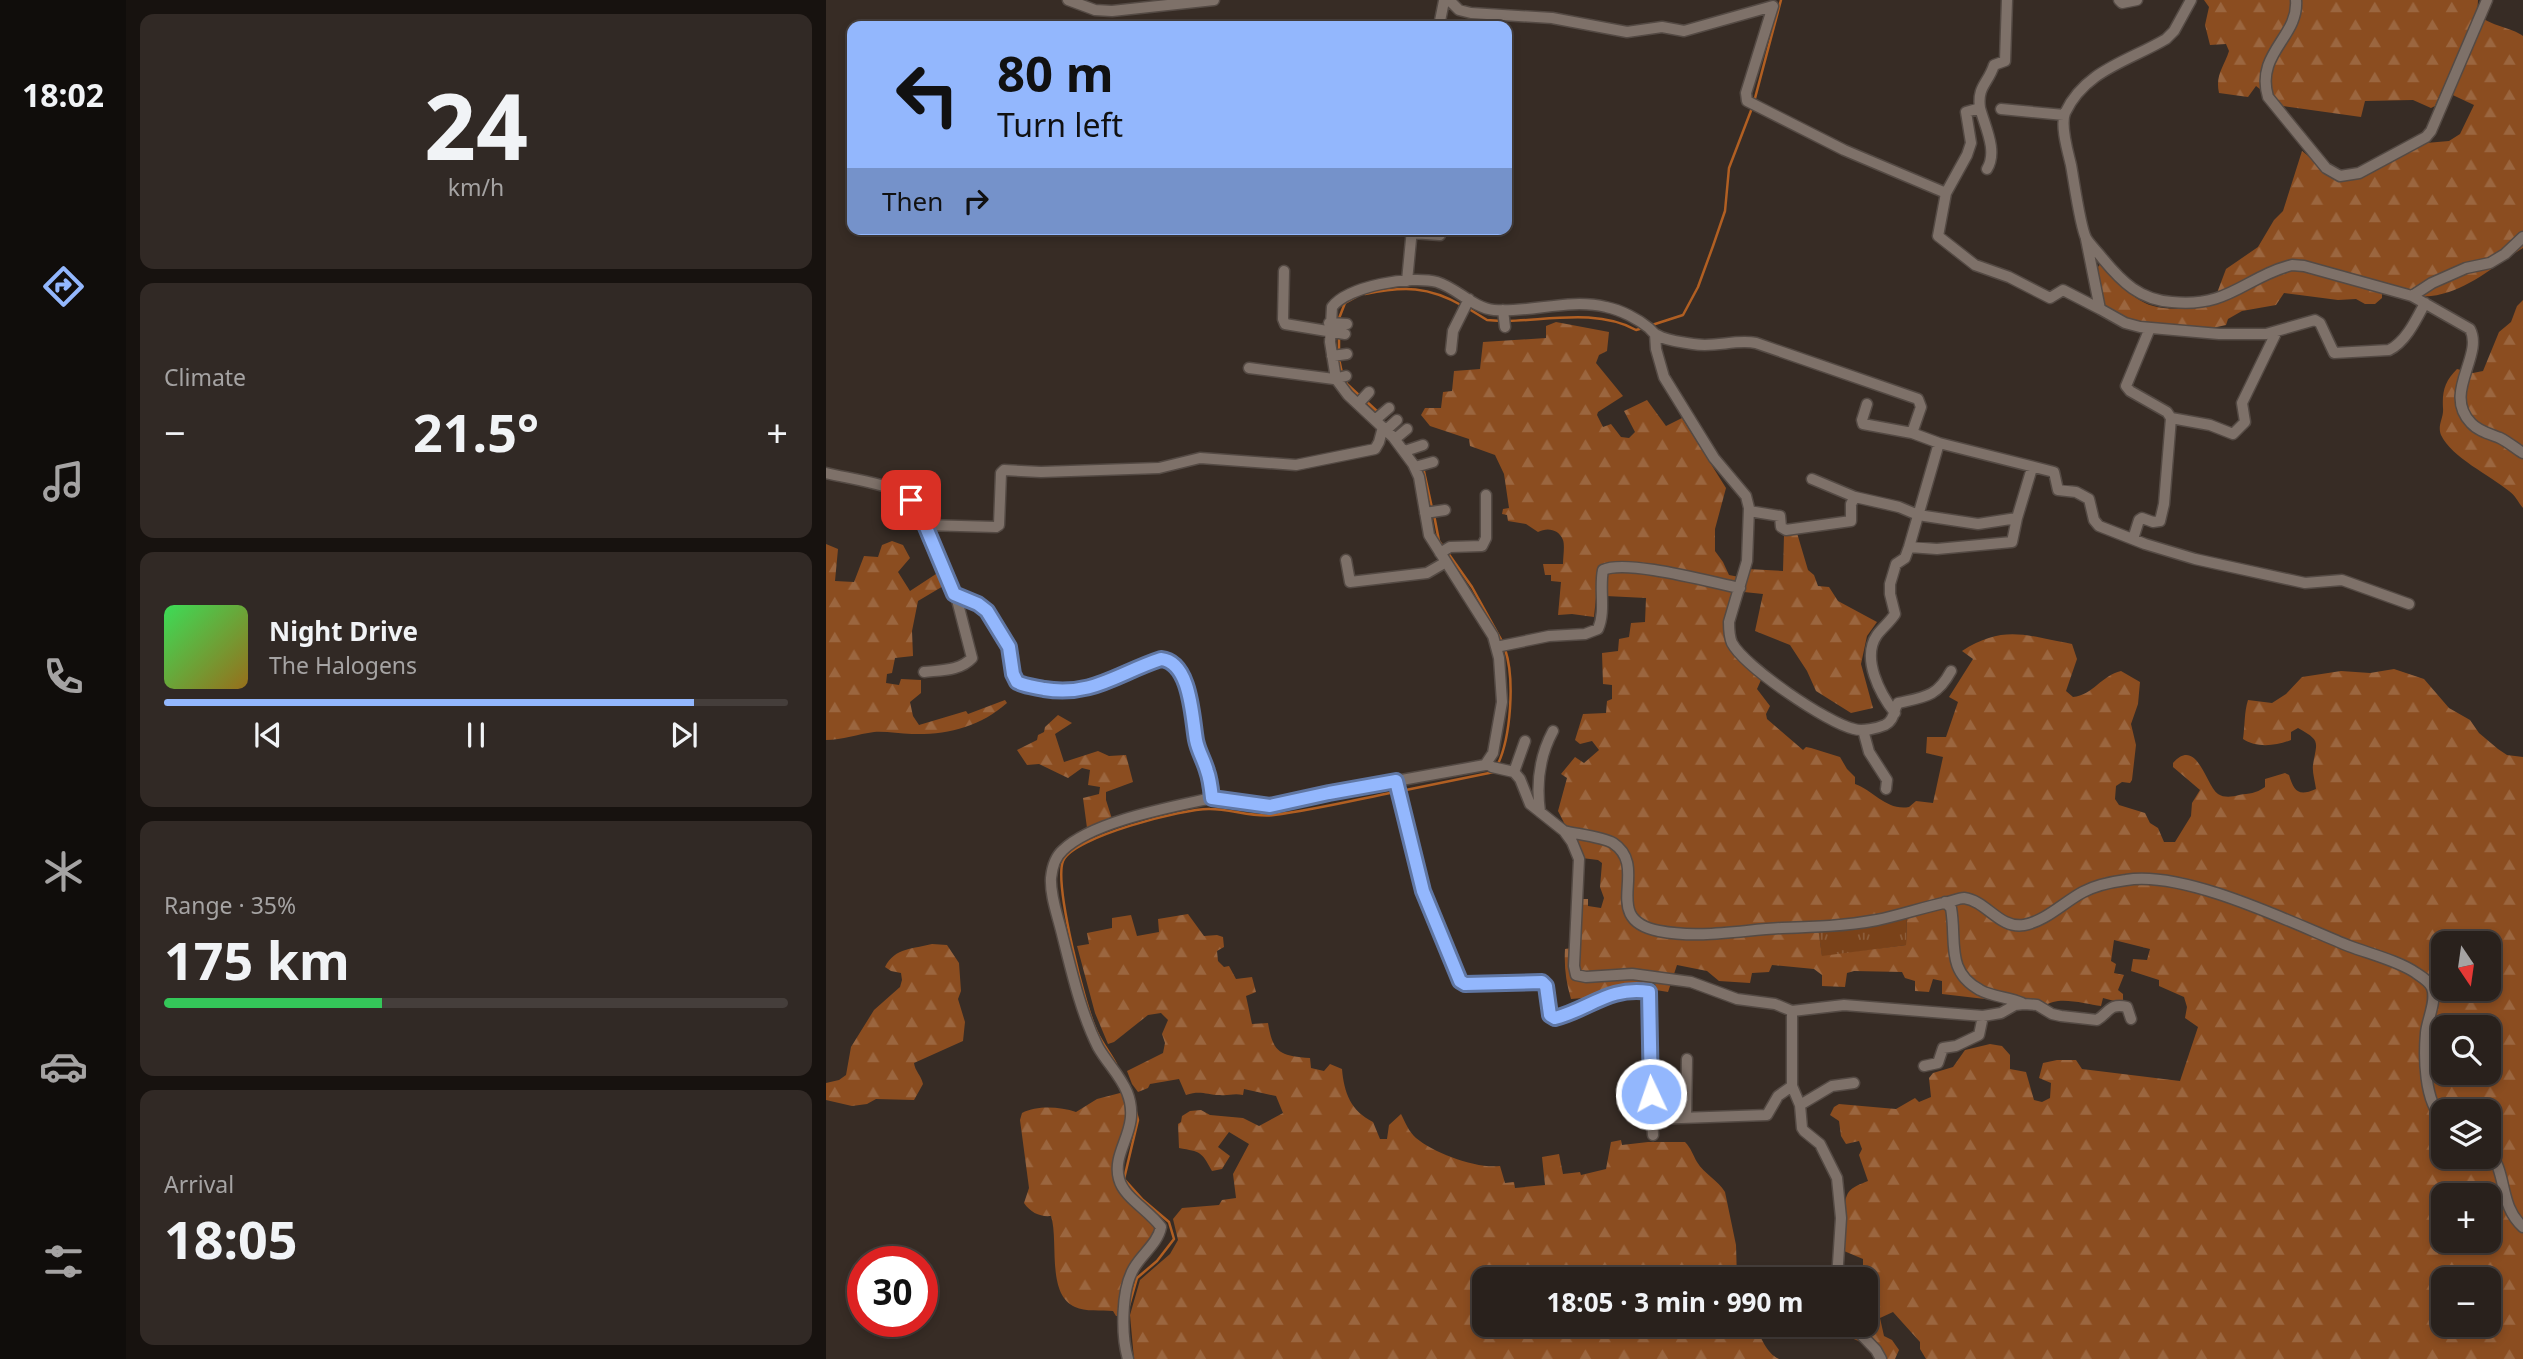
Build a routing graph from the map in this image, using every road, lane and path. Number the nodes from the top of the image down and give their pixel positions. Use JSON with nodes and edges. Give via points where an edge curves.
{"nodes":[{"id":1,"x":1068,"y":0,"type":"edge"},
{"id":2,"x":1214,"y":0,"type":"edge"},
{"id":3,"x":2007,"y":0,"type":"edge"},
{"id":4,"x":2119,"y":0,"type":"edge"},
{"id":5,"x":2137,"y":0,"type":"edge"},
{"id":6,"x":2191,"y":0,"type":"edge"},
{"id":7,"x":2296,"y":0,"type":"edge"},
{"id":8,"x":2487,"y":0,"type":"edge"},
{"id":9,"x":1447,"y":1,"type":"edge"},
{"id":10,"x":1774,"y":3,"type":"edge"},
{"id":11,"x":1440,"y":21,"type":"edge"},
{"id":12,"x":1980,"y":108,"type":"junction"},
{"id":13,"x":2001,"y":109,"type":"dead end"},
{"id":14,"x":2064,"y":115,"type":"junction"},
{"id":15,"x":1987,"y":169,"type":"dead end"},
{"id":16,"x":1946,"y":193,"type":"junction"},
{"id":17,"x":1412,"y":235,"type":"edge"},
{"id":18,"x":2085,"y":237,"type":"junction"},
{"id":19,"x":2523,"y":237,"type":"edge"},
{"id":20,"x":1284,"y":271,"type":"dead end"},
{"id":21,"x":1407,"y":281,"type":"junction"},
{"id":22,"x":2412,"y":296,"type":"junction"},
{"id":23,"x":2425,"y":303,"type":"junction"},
{"id":24,"x":1466,"y":305,"type":"junction"},
{"id":25,"x":2099,"y":309,"type":"junction"},
{"id":26,"x":1339,"y":328,"type":"junction"},
{"id":27,"x":2150,"y":328,"type":"junction"},
{"id":28,"x":2277,"y":331,"type":"junction"},
{"id":29,"x":1653,"y":332,"type":"junction"},
{"id":30,"x":1451,"y":350,"type":"dead end"},
{"id":31,"x":1249,"y":369,"type":"dead end"},
{"id":32,"x":1341,"y":377,"type":"junction"},
{"id":33,"x":1867,"y":404,"type":"dead end"},
{"id":34,"x":2171,"y":418,"type":"junction"},
{"id":35,"x":1387,"y":421,"type":"junction"},
{"id":36,"x":1912,"y":433,"type":"junction"},
{"id":37,"x":1939,"y":443,"type":"junction"},
{"id":38,"x":2523,"y":453,"type":"edge"},
{"id":39,"x":2032,"y":468,"type":"junction"},
{"id":40,"x":826,"y":473,"type":"edge"},
{"id":41,"x":1812,"y":479,"type":"dead end"},
{"id":42,"x":1486,"y":495,"type":"dead end"},
{"id":43,"x":1855,"y":497,"type":"junction"},
{"id":44,"x":1749,"y":511,"type":"junction"},
{"id":45,"x":1918,"y":515,"type":"junction"},
{"id":46,"x":2017,"y":518,"type":"junction"},
{"id":47,"x":925,"y":525,"type":"junction"},
{"id":48,"x":2133,"y":539,"type":"junction"},
{"id":49,"x":1909,"y":547,"type":"junction"},
{"id":50,"x":1445,"y":553,"type":"junction"},
{"id":51,"x":1346,"y":560,"type":"dead end"},
{"id":52,"x":1740,"y":588,"type":"junction"},
{"id":53,"x":956,"y":596,"type":"junction"},
{"id":54,"x":2409,"y":604,"type":"dead end"},
{"id":55,"x":1503,"y":645,"type":"junction"},
{"id":56,"x":1951,"y":671,"type":"dead end"},
{"id":57,"x":924,"y":672,"type":"dead end"},
{"id":58,"x":1895,"y":713,"type":"junction"},
{"id":59,"x":1863,"y":730,"type":"junction"},
{"id":60,"x":1553,"y":731,"type":"dead end"},
{"id":61,"x":1525,"y":741,"type":"dead end"},
{"id":62,"x":1499,"y":768,"type":"junction"},
{"id":63,"x":1397,"y":783,"type":"junction"},
{"id":64,"x":1886,"y":789,"type":"dead end"},
{"id":65,"x":1212,"y":798,"type":"junction"},
{"id":66,"x":1540,"y":812,"type":"junction"},
{"id":67,"x":1564,"y":831,"type":"junction"},
{"id":68,"x":1945,"y":902,"type":"junction"},
{"id":69,"x":1651,"y":978,"type":"junction"},
{"id":70,"x":1649,"y":992,"type":"junction"},
{"id":71,"x":2024,"y":1004,"type":"junction"},
{"id":72,"x":1792,"y":1011,"type":"junction"},
{"id":73,"x":1983,"y":1016,"type":"junction"},
{"id":74,"x":2131,"y":1019,"type":"dead end"},
{"id":75,"x":1688,"y":1059,"type":"dead end"},
{"id":76,"x":1924,"y":1066,"type":"dead end"},
{"id":77,"x":1854,"y":1083,"type":"dead end"},
{"id":78,"x":1792,"y":1086,"type":"junction"},
{"id":79,"x":2432,"y":1099,"type":"edge"},
{"id":80,"x":1800,"y":1105,"type":"junction"},
{"id":81,"x":1686,"y":1117,"type":"junction"},
{"id":82,"x":1653,"y":1119,"type":"junction"},
{"id":83,"x":1653,"y":1135,"type":"dead end"},
{"id":84,"x":2499,"y":1169,"type":"edge"},
{"id":85,"x":2523,"y":1227,"type":"edge"},
{"id":86,"x":1838,"y":1267,"type":"edge"},
{"id":87,"x":1864,"y":1337,"type":"edge"},
{"id":88,"x":1128,"y":1359,"type":"edge"},
{"id":89,"x":1881,"y":1359,"type":"edge"}],
"edges":[{"from":1,"to":2,"type":"street","via":[[1112,11]]},
{"from":3,"to":12,"type":"street","via":[[2005,61],[1994,65],[1980,90]]},
{"from":4,"to":5,"type":"street"},
{"from":6,"to":14,"type":"street","via":[[2166,39],[2094,76]]},
{"from":7,"to":8,"type":"street","via":[[2297,14],[2265,74],[2268,97],[2326,168],[2340,176],[2359,173],[2426,137]]},
{"from":9,"to":10,"type":"street","via":[[1471,13],[1552,18],[1627,32],[1662,27],[1684,31]]},
{"from":9,"to":11,"type":"street"},
{"from":10,"to":16,"type":"street","via":[[1746,101],[1844,150]]},
{"from":12,"to":15,"type":"street","via":[[1993,152]]},
{"from":12,"to":16,"type":"street","via":[[1966,112],[1971,143]]},
{"from":13,"to":14,"type":"street"},
{"from":14,"to":18,"type":"street"},
{"from":16,"to":25,"type":"street","via":[[1938,236],[1963,256],[2050,298],[2063,290]]},
{"from":17,"to":21,"type":"street"},
{"from":18,"to":22,"type":"street","via":[[2118,277],[2153,299],[2207,302],[2292,265]]},
{"from":18,"to":25,"type":"street"},
{"from":19,"to":22,"type":"street","via":[[2490,263],[2466,268]]},
{"from":20,"to":26,"type":"street","via":[[1283,322]]},
{"from":21,"to":24,"type":"street","via":[[1436,282]]},
{"from":21,"to":26,"type":"street","via":[[1332,307]]},
{"from":22,"to":23,"type":"street"},
{"from":23,"to":28,"type":"street","via":[[2396,347],[2389,349],[2334,353],[2315,320]]},
{"from":23,"to":38,"type":"street","via":[[2472,334],[2474,345],[2462,380],[2466,417]]},
{"from":24,"to":29,"type":"street","via":[[1482,307],[1504,319],[1556,305],[1598,305]]},
{"from":24,"to":30,"type":"street","via":[[1453,331]]},
{"from":25,"to":27,"type":"street","via":[[2125,323]]},
{"from":26,"to":32,"type":"street"},
{"from":27,"to":28,"type":"street","via":[[2219,334]]},
{"from":27,"to":34,"type":"street","via":[[2126,386]]},
{"from":28,"to":34,"type":"street","via":[[2242,403],[2245,422],[2233,434]]},
{"from":29,"to":36,"type":"street","via":[[1698,345],[1756,343],[1918,399],[1921,407]]},
{"from":29,"to":44,"type":"street","via":[[1664,377],[1714,458],[1746,496]]},
{"from":31,"to":32,"type":"street"},
{"from":32,"to":35,"type":"street","via":[[1348,395],[1364,398]]},
{"from":33,"to":36,"type":"street","via":[[1863,424]]},
{"from":34,"to":48,"type":"street","via":[[2162,518],[2157,523],[2138,520]]},
{"from":35,"to":47,"type":"street","via":[[1375,449],[1296,465],[1200,458],[1159,468],[1004,470],[999,525]]},
{"from":35,"to":50,"type":"street","via":[[1414,447],[1424,465],[1436,511],[1429,535]]},
{"from":36,"to":37,"type":"street"},
{"from":37,"to":39,"type":"street"},
{"from":37,"to":45,"type":"street"},
{"from":39,"to":46,"type":"street"},
{"from":39,"to":48,"type":"street","via":[[2054,472],[2058,490],[2089,499],[2099,526]]},
{"from":40,"to":47,"type":"street","via":[[905,494]]},
{"from":41,"to":43,"type":"street"},
{"from":42,"to":50,"type":"street","via":[[1483,544]]},
{"from":43,"to":44,"type":"street","via":[[1851,521],[1799,528],[1783,529],[1780,516]]},
{"from":43,"to":45,"type":"street"},
{"from":44,"to":52,"type":"street","via":[[1747,561]]},
{"from":45,"to":46,"type":"street","via":[[1978,524]]},
{"from":45,"to":49,"type":"street"},
{"from":46,"to":49,"type":"street","via":[[2012,542]]},
{"from":47,"to":53,"type":"street"},
{"from":48,"to":54,"type":"street","via":[[2196,559],[2305,583],[2342,580]]},
{"from":49,"to":58,"type":"street","via":[[1896,564],[1890,584],[1895,614],[1870,649],[1871,664]]},
{"from":50,"to":51,"type":"street","via":[[1427,573],[1350,582]]},
{"from":50,"to":55,"type":"street","via":[[1488,628]]},
{"from":52,"to":55,"type":"street","via":[[1627,566],[1607,568],[1602,576],[1598,629]]},
{"from":52,"to":59,"type":"street","via":[[1729,622],[1733,644],[1804,704],[1838,724]]},
{"from":53,"to":57,"type":"street","via":[[972,658],[954,669]]},
{"from":53,"to":65,"type":"street","via":[[987,611],[1009,647],[1014,680],[1020,684],[1076,691],[1169,660],[1189,692]]},
{"from":55,"to":62,"type":"street","via":[[1502,702],[1493,753]]},
{"from":56,"to":58,"type":"street","via":[[1929,697],[1898,703]]},
{"from":58,"to":59,"type":"street","via":[[1885,725]]},
{"from":59,"to":64,"type":"street","via":[[1869,752],[1887,780]]},
{"from":60,"to":66,"type":"street","via":[[1541,761]]},
{"from":61,"to":62,"type":"street"},
{"from":62,"to":63,"type":"street"},
{"from":62,"to":66,"type":"street"},
{"from":63,"to":65,"type":"street","via":[[1270,806]]},
{"from":63,"to":70,"type":"street","via":[[1423,891],[1460,981],[1542,982],[1550,1015],[1555,1018],[1619,992]]},
{"from":65,"to":88,"type":"street","via":[[1159,809],[1078,838],[1055,859],[1051,881],[1084,1011],[1098,1046],[1129,1097],[1132,1120],[1118,1165],[1119,1180],[1161,1227],[1128,1281],[1124,1316]]},
{"from":66,"to":67,"type":"street"},
{"from":67,"to":68,"type":"street","via":[[1611,842],[1621,852],[1628,867],[1630,917],[1638,925],[1659,931],[1690,934],[1852,924]]},
{"from":67,"to":69,"type":"street","via":[[1579,859],[1576,975]]},
{"from":68,"to":71,"type":"street","via":[[1951,908],[1957,968],[1963,979],[1982,992]]},
{"from":68,"to":79,"type":"street","via":[[1965,898],[1998,919],[2020,926],[2106,883],[2154,878],[2234,900],[2408,968],[2432,987],[2425,1056]]},
{"from":69,"to":70,"type":"street"},
{"from":69,"to":72,"type":"street","via":[[1691,982],[1737,999]]},
{"from":70,"to":82,"type":"street"},
{"from":71,"to":73,"type":"street"},
{"from":71,"to":74,"type":"street","via":[[2061,1016],[2097,1020],[2119,1005],[2127,1007]]},
{"from":72,"to":73,"type":"street","via":[[1844,1005]]},
{"from":72,"to":78,"type":"street"},
{"from":73,"to":76,"type":"street","via":[[1979,1035],[1941,1049],[1938,1063]]},
{"from":75,"to":81,"type":"street"},
{"from":77,"to":80,"type":"street","via":[[1832,1086]]},
{"from":78,"to":80,"type":"street"},
{"from":78,"to":81,"type":"street","via":[[1778,1096],[1767,1115]]},
{"from":80,"to":86,"type":"street","via":[[1804,1132],[1820,1144],[1838,1178]]},
{"from":81,"to":82,"type":"street"},
{"from":82,"to":83,"type":"street"},
{"from":84,"to":85,"type":"street","via":[[2509,1206]]},
{"from":87,"to":89,"type":"street"}]}
